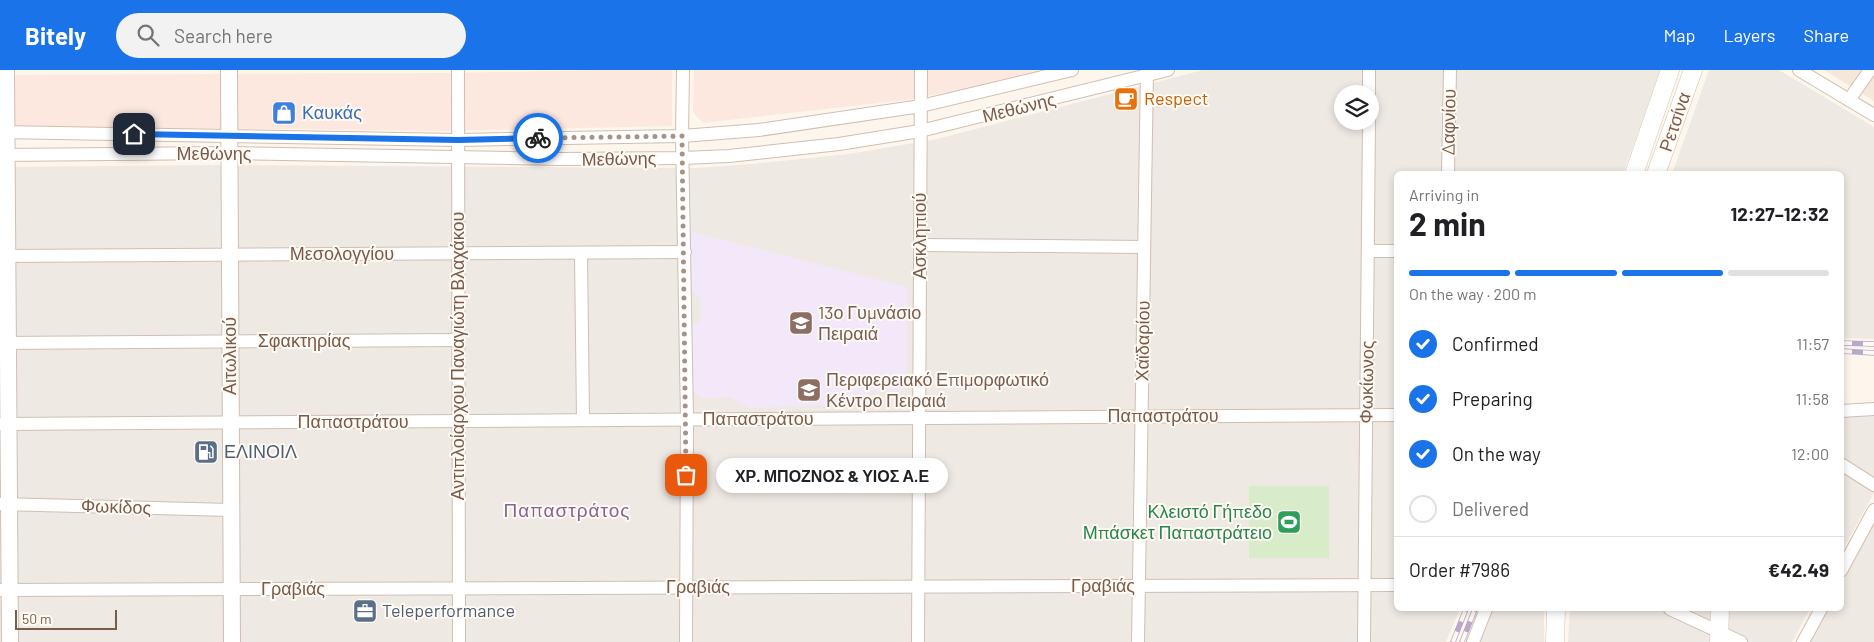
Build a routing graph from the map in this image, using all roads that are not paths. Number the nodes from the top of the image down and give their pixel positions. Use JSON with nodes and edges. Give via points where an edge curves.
{"nodes":[{"id":1,"x":6,"y":70,"type":"edge"},
{"id":2,"x":229,"y":70,"type":"edge"},
{"id":3,"x":458,"y":70,"type":"edge"},
{"id":4,"x":683,"y":70,"type":"edge"},
{"id":5,"x":920,"y":70,"type":"edge"},
{"id":6,"x":1022,"y":70,"type":"edge"},
{"id":7,"x":1072,"y":70,"type":"edge"},
{"id":8,"x":1168,"y":70,"type":"edge"},
{"id":9,"x":1369,"y":70,"type":"edge"},
{"id":10,"x":1450,"y":70,"type":"edge"},
{"id":11,"x":1670,"y":70,"type":"edge"},
{"id":12,"x":1693,"y":70,"type":"edge"},
{"id":13,"x":1799,"y":70,"type":"edge"},
{"id":14,"x":1870,"y":70,"type":"edge"},
{"id":15,"x":1147,"y":73,"type":"edge"},
{"id":16,"x":1018,"y":84,"type":"junction"},
{"id":17,"x":1369,"y":85,"type":"edge"},
{"id":18,"x":1849,"y":100,"type":"junction"},
{"id":19,"x":920,"y":106,"type":"junction"},
{"id":20,"x":1874,"y":115,"type":"edge"},
{"id":21,"x":1368,"y":130,"type":"edge"},
{"id":22,"x":3,"y":131,"type":"edge"},
{"id":23,"x":920,"y":131,"type":"junction"},
{"id":24,"x":229,"y":136,"type":"junction"},
{"id":25,"x":682,"y":136,"type":"junction"},
{"id":26,"x":458,"y":140,"type":"junction"},
{"id":27,"x":229,"y":154,"type":"junction"},
{"id":28,"x":3,"y":155,"type":"edge"},
{"id":29,"x":458,"y":158,"type":"junction"},
{"id":30,"x":683,"y":158,"type":"junction"},
{"id":31,"x":1448,"y":171,"type":"edge"},
{"id":32,"x":1635,"y":171,"type":"edge"},
{"id":33,"x":1657,"y":171,"type":"edge"},
{"id":34,"x":920,"y":245,"type":"junction"},
{"id":35,"x":1144,"y":248,"type":"junction"},
{"id":36,"x":1368,"y":251,"type":"junction"},
{"id":37,"x":1394,"y":251,"type":"edge"},
{"id":38,"x":684,"y":252,"type":"junction"},
{"id":39,"x":458,"y":253,"type":"junction"},
{"id":40,"x":581,"y":253,"type":"junction"},
{"id":41,"x":230,"y":254,"type":"junction"},
{"id":42,"x":4,"y":256,"type":"edge"},
{"id":43,"x":458,"y":340,"type":"junction"},
{"id":44,"x":230,"y":342,"type":"junction"},
{"id":45,"x":4,"y":343,"type":"edge"},
{"id":46,"x":1874,"y":409,"type":"edge"},
{"id":47,"x":1844,"y":411,"type":"edge"},
{"id":48,"x":1394,"y":414,"type":"edge"},
{"id":49,"x":1366,"y":415,"type":"junction"},
{"id":50,"x":1142,"y":416,"type":"junction"},
{"id":51,"x":919,"y":418,"type":"junction"},
{"id":52,"x":687,"y":419,"type":"junction"},
{"id":53,"x":583,"y":420,"type":"junction"},
{"id":54,"x":458,"y":421,"type":"junction"},
{"id":55,"x":231,"y":422,"type":"junction"},
{"id":56,"x":4,"y":424,"type":"edge"},
{"id":57,"x":1844,"y":466,"type":"edge"},
{"id":58,"x":1874,"y":485,"type":"edge"},
{"id":59,"x":5,"y":504,"type":"edge"},
{"id":60,"x":231,"y":510,"type":"junction"},
{"id":61,"x":1874,"y":510,"type":"edge"},
{"id":62,"x":1844,"y":565,"type":"edge"},
{"id":63,"x":1394,"y":584,"type":"edge"},
{"id":64,"x":1365,"y":585,"type":"junction"},
{"id":65,"x":918,"y":586,"type":"junction"},
{"id":66,"x":1139,"y":586,"type":"junction"},
{"id":67,"x":685,"y":587,"type":"junction"},
{"id":68,"x":232,"y":589,"type":"junction"},
{"id":69,"x":459,"y":589,"type":"junction"},
{"id":70,"x":5,"y":590,"type":"edge"},
{"id":71,"x":1485,"y":611,"type":"edge"},
{"id":72,"x":1556,"y":611,"type":"edge"},
{"id":73,"x":1674,"y":611,"type":"edge"},
{"id":74,"x":1720,"y":611,"type":"edge"},
{"id":75,"x":1820,"y":611,"type":"edge"},
{"id":76,"x":1719,"y":637,"type":"edge"},
{"id":77,"x":10,"y":642,"type":"edge"},
{"id":78,"x":232,"y":642,"type":"edge"},
{"id":79,"x":460,"y":642,"type":"edge"},
{"id":80,"x":686,"y":642,"type":"edge"},
{"id":81,"x":918,"y":642,"type":"edge"},
{"id":82,"x":1138,"y":642,"type":"edge"},
{"id":83,"x":1364,"y":642,"type":"edge"},
{"id":84,"x":1474,"y":642,"type":"edge"},
{"id":85,"x":1555,"y":642,"type":"edge"},
{"id":86,"x":1741,"y":642,"type":"edge"},
{"id":87,"x":1803,"y":642,"type":"edge"}],
"edges":[{"from":1,"to":22,"type":"street"},
{"from":2,"to":24,"type":"street","name":"Αιτωλικού"},
{"from":3,"to":26,"type":"street","name":"Αντιπλοίαρχου Παναγιώτη Βλαχάκου"},
{"from":4,"to":25,"type":"street"},
{"from":5,"to":19,"type":"street","name":"Ασκληπιού"},
{"from":6,"to":16,"type":"street"},
{"from":7,"to":16,"type":"street","name":"Μεθώνης"},
{"from":8,"to":15,"type":"street","name":"Μεθώνης"},
{"from":9,"to":17,"type":"street"},
{"from":10,"to":31,"type":"street","name":"Δαφνίου"},
{"from":11,"to":32,"type":"main road","name":"Ρετσίνα"},
{"from":12,"to":33,"type":"main road","name":"Ρετσίνα"},
{"from":13,"to":18,"type":"street"},
{"from":14,"to":18,"type":"street"},
{"from":15,"to":23,"type":"street","name":"Μεθώνης"},
{"from":15,"to":35,"type":"street","name":"Χαϊδαρίου"},
{"from":16,"to":19,"type":"street","name":"Μεθώνης"},
{"from":18,"to":20,"type":"street"},
{"from":19,"to":23,"type":"street","name":"Ασκληπιού"},
{"from":19,"to":25,"type":"street","name":"Μεθώνης","via":[[760,130]]},
{"from":21,"to":36,"type":"street","name":"Φωκίωνος"},
{"from":22,"to":24,"type":"street","name":"Μεθώνης"},
{"from":22,"to":28,"type":"street"},
{"from":23,"to":30,"type":"street","name":"Μεθώνης","via":[[793,150]]},
{"from":23,"to":34,"type":"street","name":"Ασκληπιού"},
{"from":24,"to":26,"type":"street","name":"Μεθώνης"},
{"from":24,"to":27,"type":"street","name":"Αιτωλικού"},
{"from":25,"to":26,"type":"street","name":"Μεθώνης"},
{"from":25,"to":30,"type":"street"},
{"from":26,"to":29,"type":"street","name":"Αντιπλοίαρχου Παναγιώτη Βλαχάκου"},
{"from":27,"to":28,"type":"street","name":"Μεθώνης"},
{"from":27,"to":29,"type":"street","name":"Μεθώνης"},
{"from":27,"to":41,"type":"street","name":"Αιτωλικού"},
{"from":28,"to":42,"type":"street"},
{"from":29,"to":30,"type":"street","name":"Μεθώνης"},
{"from":29,"to":39,"type":"street","name":"Αντιπλοίαρχου Παναγιώτη Βλαχάκου"},
{"from":30,"to":38,"type":"street"},
{"from":34,"to":35,"type":"street"},
{"from":34,"to":51,"type":"street","name":"Ασκληπιού"},
{"from":35,"to":50,"type":"street","name":"Χαϊδαρίου"},
{"from":36,"to":37,"type":"street"},
{"from":36,"to":49,"type":"street","name":"Φωκίωνος"},
{"from":38,"to":40,"type":"street","name":"Μεσολογγίου"},
{"from":38,"to":52,"type":"street"},
{"from":39,"to":40,"type":"street","name":"Μεσολογγίου"},
{"from":39,"to":41,"type":"street","name":"Μεσολογγίου"},
{"from":39,"to":43,"type":"street","name":"Αντιπλοίαρχου Παναγιώτη Βλαχάκου"},
{"from":40,"to":53,"type":"street"},
{"from":41,"to":42,"type":"street","name":"Μεσολογγίου"},
{"from":41,"to":44,"type":"street","name":"Αιτωλικού"},
{"from":42,"to":45,"type":"street"},
{"from":43,"to":44,"type":"street","name":"Σφακτηρίας"},
{"from":43,"to":54,"type":"street","name":"Αντιπλοίαρχου Παναγιώτη Βλαχάκου"},
{"from":44,"to":45,"type":"street","name":"Σφακτηρίας"},
{"from":44,"to":55,"type":"street","name":"Αιτωλικού"},
{"from":45,"to":56,"type":"street"},
{"from":46,"to":47,"type":"street"},
{"from":48,"to":49,"type":"street","name":"Παπαστράτου"},
{"from":49,"to":50,"type":"street","name":"Παπαστράτου"},
{"from":49,"to":64,"type":"street","name":"Φωκίωνος"},
{"from":50,"to":51,"type":"street","name":"Παπαστράτου"},
{"from":50,"to":66,"type":"street","name":"Χαϊδαρίου"},
{"from":51,"to":52,"type":"street","name":"Παπαστράτου"},
{"from":51,"to":65,"type":"street","name":"Ασκληπιού"},
{"from":52,"to":53,"type":"street","name":"Παπαστράτου"},
{"from":52,"to":67,"type":"street"},
{"from":53,"to":54,"type":"street","name":"Παπαστράτου"},
{"from":54,"to":55,"type":"street","name":"Παπαστράτου"},
{"from":54,"to":69,"type":"street","name":"Αντιπλοίαρχου Παναγιώτη Βλαχάκου"},
{"from":55,"to":56,"type":"street","name":"Παπαστράτου"},
{"from":55,"to":60,"type":"street","name":"Αιτωλικού"},
{"from":56,"to":59,"type":"street"},
{"from":57,"to":58,"type":"street"},
{"from":59,"to":60,"type":"street","name":"Φωκίδος"},
{"from":59,"to":70,"type":"street"},
{"from":60,"to":68,"type":"street","name":"Αιτωλικού"},
{"from":61,"to":62,"type":"street"},
{"from":63,"to":64,"type":"street","name":"Γραβιάς"},
{"from":64,"to":66,"type":"street","name":"Γραβιάς"},
{"from":64,"to":83,"type":"street","name":"Φωκίωνος"},
{"from":65,"to":66,"type":"street","name":"Γραβιάς"},
{"from":65,"to":67,"type":"street","name":"Γραβιάς"},
{"from":65,"to":81,"type":"street","name":"Ασκληπιού"},
{"from":66,"to":82,"type":"street","name":"Χαϊδαρίου"},
{"from":67,"to":69,"type":"street","name":"Γραβιάς"},
{"from":67,"to":80,"type":"street"},
{"from":68,"to":69,"type":"street","name":"Γραβιάς"},
{"from":68,"to":70,"type":"street","name":"Γραβιάς"},
{"from":68,"to":78,"type":"street","name":"Αιτωλικού"},
{"from":69,"to":79,"type":"street","name":"Αντιπλοίαρχου Παναγιώτη Βλαχάκου"},
{"from":70,"to":77,"type":"street"},
{"from":71,"to":84,"type":"street"},
{"from":72,"to":85,"type":"main road"},
{"from":73,"to":76,"type":"street"},
{"from":74,"to":76,"type":"main road"},
{"from":75,"to":87,"type":"street"},
{"from":76,"to":86,"type":"street"}]}
